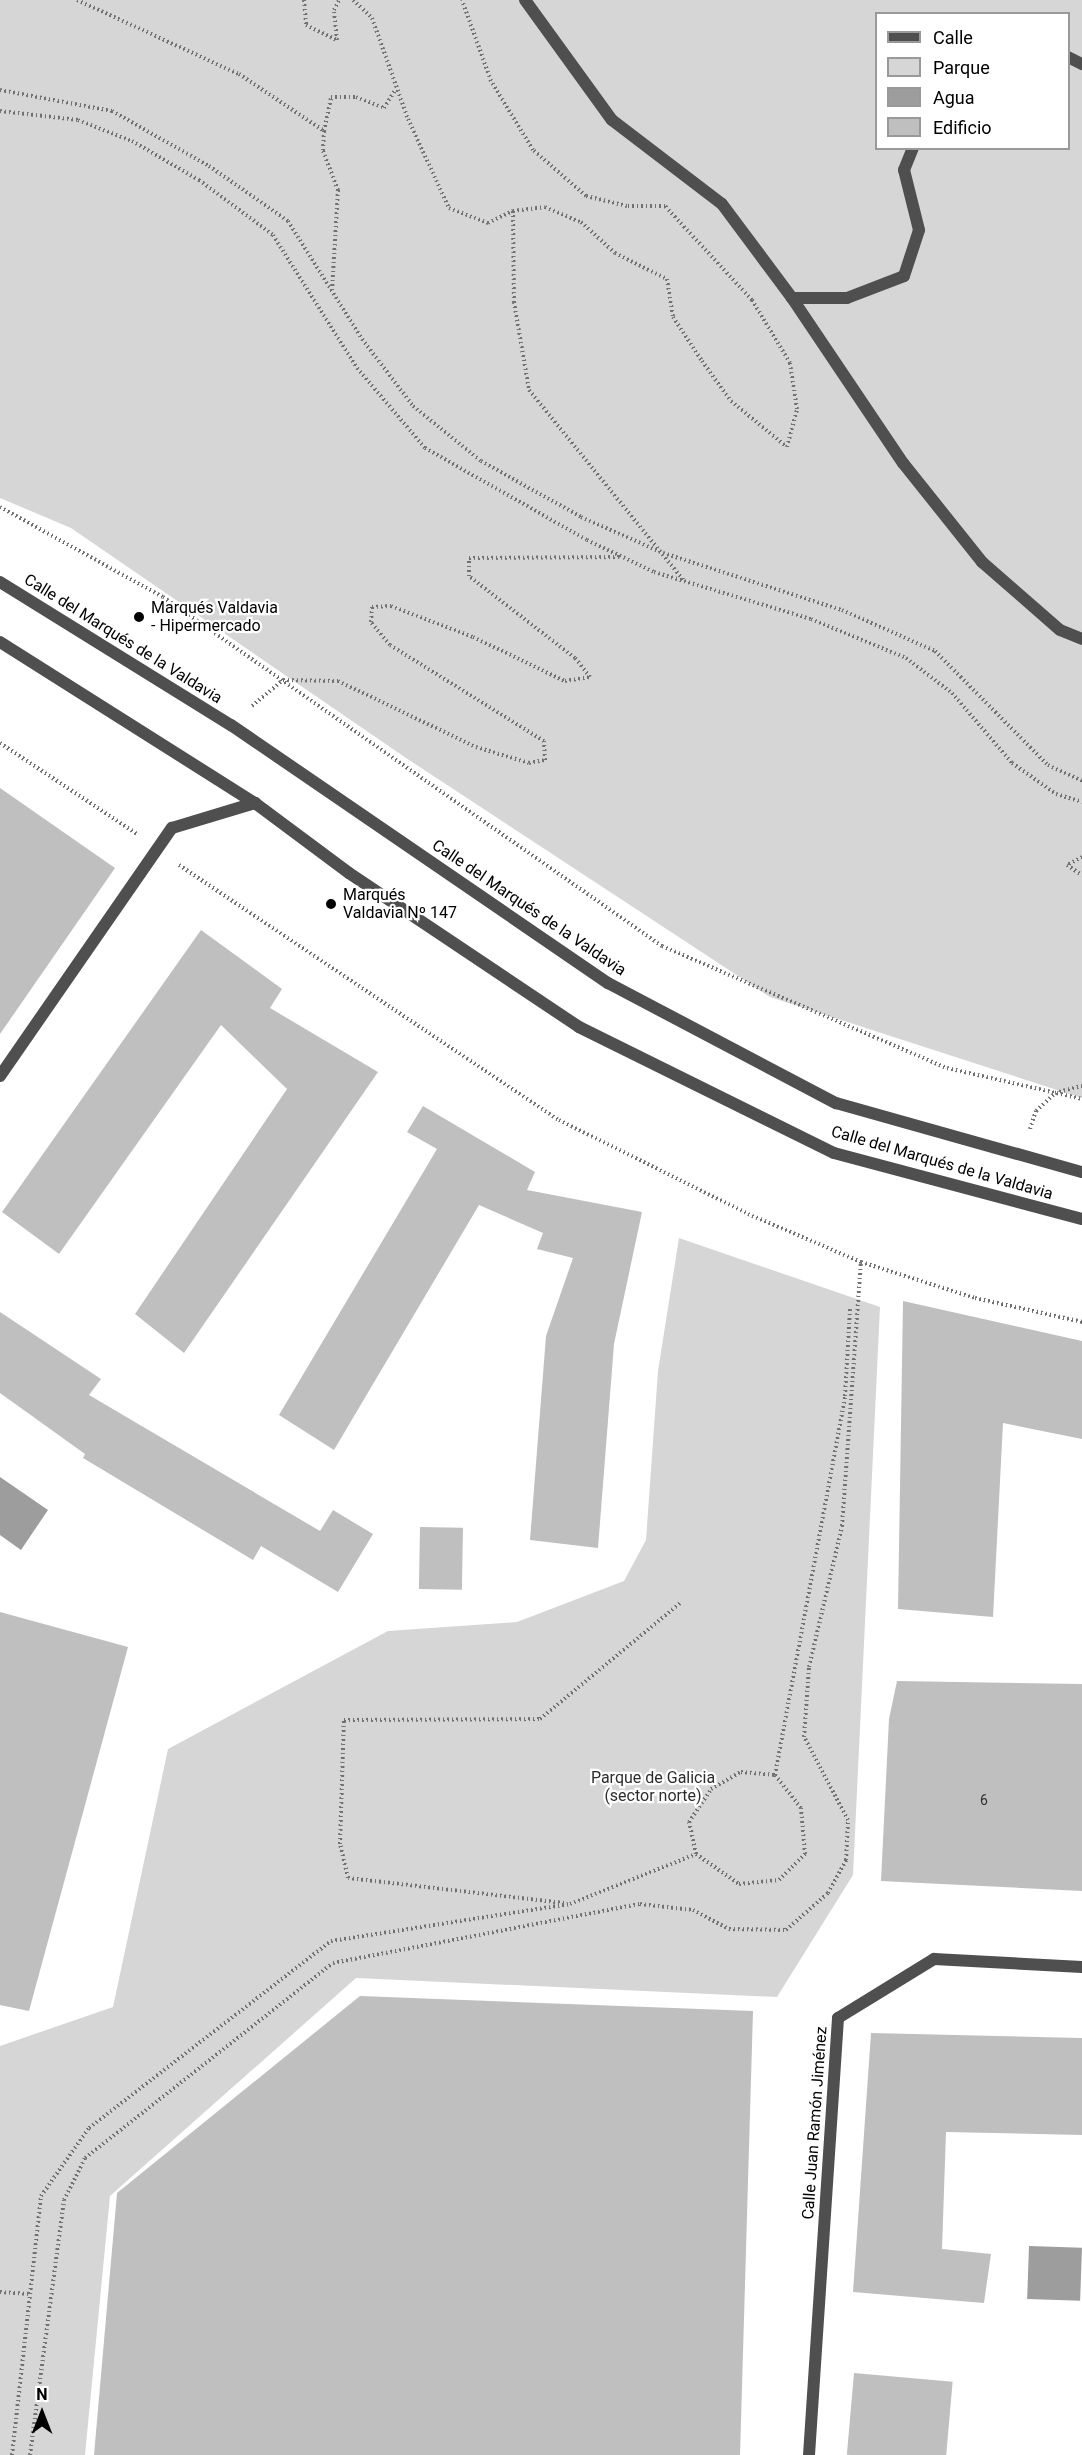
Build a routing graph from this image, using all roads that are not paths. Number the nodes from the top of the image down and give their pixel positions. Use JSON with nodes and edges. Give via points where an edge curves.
{"nodes":[{"id":1,"x":525,"y":0,"type":"edge"},
{"id":2,"x":913,"y":150,"type":"edge"},
{"id":3,"x":792,"y":297,"type":"junction"},
{"id":4,"x":0,"y":582,"type":"edge"},
{"id":5,"x":1082,"y":639,"type":"edge"},
{"id":6,"x":0,"y":642,"type":"edge"},
{"id":7,"x":255,"y":803,"type":"junction"},
{"id":8,"x":0,"y":1076,"type":"edge"},
{"id":9,"x":1082,"y":1172,"type":"edge"},
{"id":10,"x":1082,"y":1219,"type":"edge"},
{"id":11,"x":1082,"y":1967,"type":"edge"},
{"id":12,"x":809,"y":2455,"type":"edge"}],
"edges":[{"from":1,"to":3,"type":"street","via":[[612,120],[722,204]]},
{"from":2,"to":3,"type":"street","via":[[904,170],[919,230],[904,276],[847,297]]},
{"from":3,"to":5,"type":"street","via":[[903,463],[982,562],[1060,630]]},
{"from":4,"to":9,"type":"street","name":"Calle del Marqués de la Valdavia","via":[[231,725],[608,983],[836,1102]]},
{"from":6,"to":7,"type":"street","name":"Calle del Marqués de la Valdavia"},
{"from":7,"to":8,"type":"street","via":[[172,828]]},
{"from":7,"to":10,"type":"street","name":"Calle del Marqués de la Valdavia","via":[[349,873],[579,1027],[834,1153]]},
{"from":11,"to":12,"type":"street","name":"Calle Juan Ramón Jiménez","via":[[934,1959],[838,2018]]}]}
